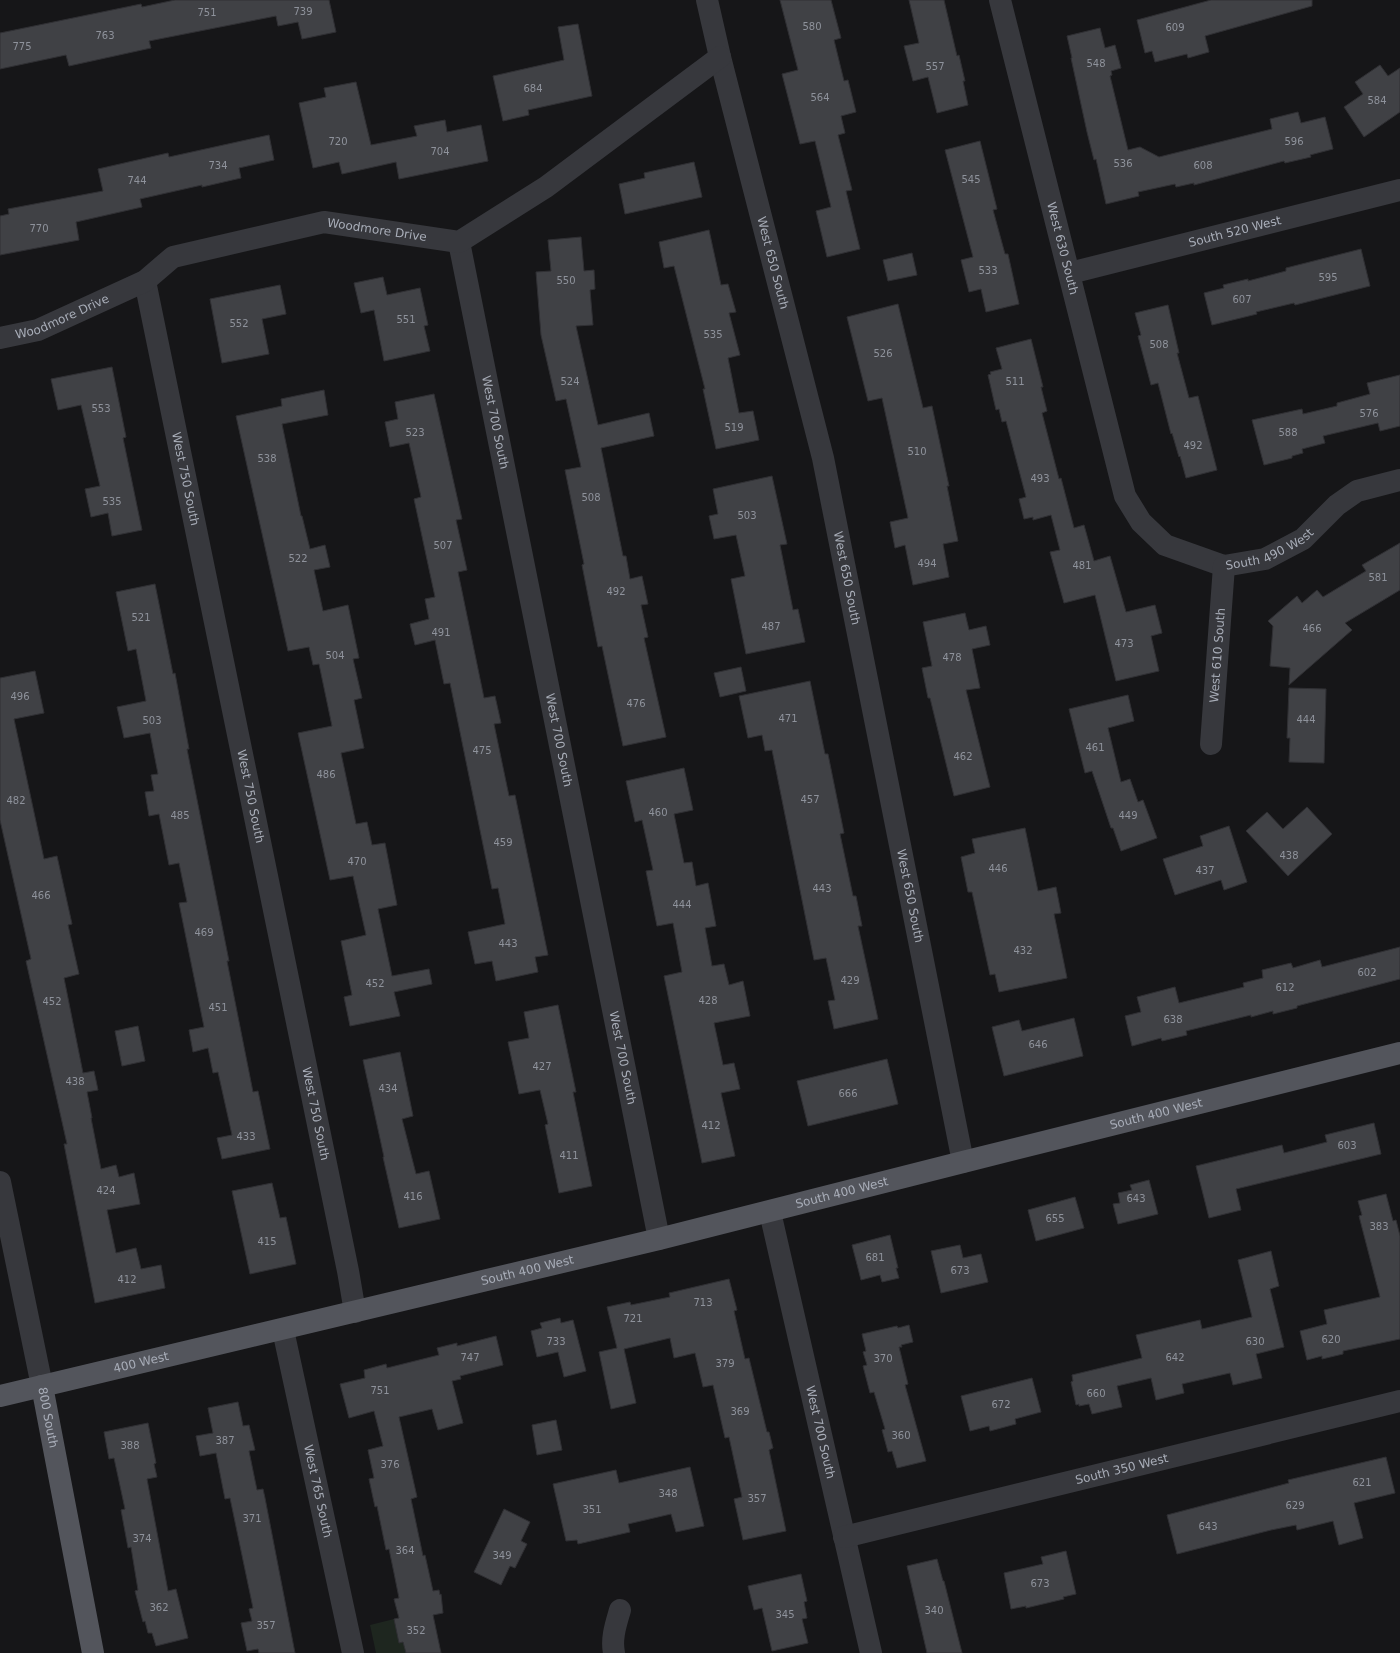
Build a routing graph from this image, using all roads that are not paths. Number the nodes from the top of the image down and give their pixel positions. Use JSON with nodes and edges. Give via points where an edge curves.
{"nodes":[{"id":1,"x":707,"y":0,"type":"edge"},
{"id":2,"x":1000,"y":0,"type":"edge"},
{"id":3,"x":720,"y":57,"type":"junction"},
{"id":4,"x":1400,"y":190,"type":"edge"},
{"id":5,"x":458,"y":242,"type":"junction"},
{"id":6,"x":1070,"y":273,"type":"junction"},
{"id":7,"x":145,"y":281,"type":"junction"},
{"id":8,"x":0,"y":338,"type":"edge"},
{"id":9,"x":1400,"y":480,"type":"edge"},
{"id":10,"x":1125,"y":496,"type":"joint"},
{"id":11,"x":1224,"y":566,"type":"junction"},
{"id":12,"x":1211,"y":744,"type":"dead end"},
{"id":13,"x":1400,"y":1053,"type":"edge"},
{"id":14,"x":963,"y":1162,"type":"junction"},
{"id":15,"x":0,"y":1182,"type":"edge"},
{"id":16,"x":770,"y":1212,"type":"junction"},
{"id":17,"x":659,"y":1239,"type":"junction"},
{"id":18,"x":355,"y":1312,"type":"junction"},
{"id":19,"x":283,"y":1330,"type":"junction"},
{"id":20,"x":42,"y":1386,"type":"junction"},
{"id":21,"x":0,"y":1396,"type":"edge"},
{"id":22,"x":1400,"y":1401,"type":"edge"},
{"id":23,"x":844,"y":1537,"type":"junction"},
{"id":24,"x":620,"y":1610,"type":"dead end"},
{"id":25,"x":92,"y":1653,"type":"edge"},
{"id":26,"x":353,"y":1653,"type":"edge"},
{"id":27,"x":614,"y":1653,"type":"edge"},
{"id":28,"x":871,"y":1653,"type":"edge"}],
"edges":[{"from":1,"to":3,"type":"street","name":"West 650 South"},
{"from":2,"to":6,"type":"street","name":"West 630 South"},
{"from":3,"to":5,"type":"street","via":[[546,187]]},
{"from":3,"to":14,"type":"street","name":"West 650 South","via":[[823,458]]},
{"from":4,"to":6,"type":"street","name":"South 520 West"},
{"from":5,"to":7,"type":"street","name":"Woodmore Drive","via":[[324,222],[173,257]]},
{"from":5,"to":17,"type":"street","name":"West 700 South"},
{"from":6,"to":10,"type":"street","name":"West 630 South"},
{"from":7,"to":8,"type":"street","name":"Woodmore Drive","via":[[38,330]]},
{"from":7,"to":18,"type":"street","name":"West 750 South"},
{"from":9,"to":11,"type":"street","name":"South 490 West","via":[[1357,491],[1337,505],[1303,539],[1265,559]]},
{"from":10,"to":11,"type":"street","name":"South 490 West","via":[[1141,522],[1165,545]]},
{"from":11,"to":12,"type":"street","name":"West 610 South"},
{"from":13,"to":14,"type":"main road","name":"South 400 West"},
{"from":14,"to":16,"type":"main road","name":"South 400 West"},
{"from":15,"to":20,"type":"street","name":"800 South"},
{"from":16,"to":17,"type":"main road","name":"South 400 West"},
{"from":16,"to":23,"type":"street","name":"West 700 South"},
{"from":17,"to":18,"type":"main road","name":"South 400 West"},
{"from":18,"to":19,"type":"main road","name":"South 400 West"},
{"from":19,"to":20,"type":"main road","name":"400 West"},
{"from":19,"to":26,"type":"street","name":"West 765 South"},
{"from":20,"to":21,"type":"main road","name":"400 West"},
{"from":20,"to":25,"type":"main road","name":"800 South"},
{"from":22,"to":23,"type":"street","name":"South 350 West"},
{"from":23,"to":28,"type":"street","name":"West 700 South"},
{"from":24,"to":27,"type":"street","via":[[612,1646]]}]}
